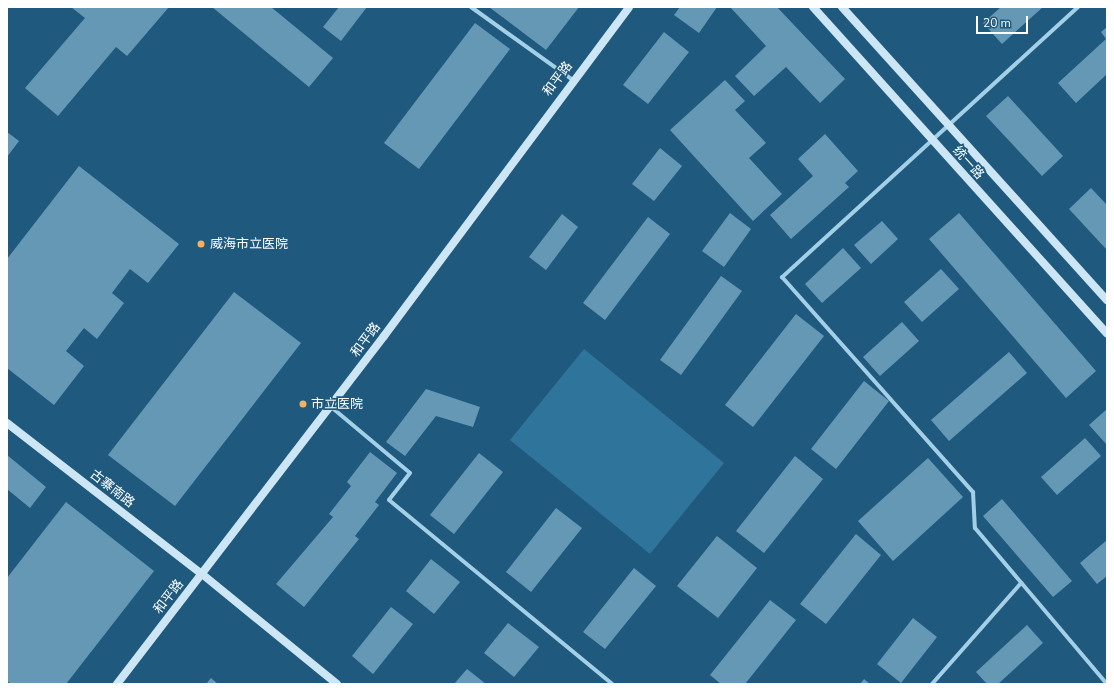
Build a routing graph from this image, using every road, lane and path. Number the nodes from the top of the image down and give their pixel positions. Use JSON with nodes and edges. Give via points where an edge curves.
{"nodes":[{"id":1,"x":471,"y":7,"type":"edge"},
{"id":2,"x":629,"y":7,"type":"edge"},
{"id":3,"x":813,"y":7,"type":"edge"},
{"id":4,"x":842,"y":7,"type":"edge"},
{"id":5,"x":1078,"y":7,"type":"edge"},
{"id":6,"x":573,"y":80,"type":"junction"},
{"id":7,"x":947,"y":125,"type":"junction"},
{"id":8,"x":931,"y":139,"type":"junction"},
{"id":9,"x":1107,"y":300,"type":"edge"},
{"id":10,"x":1107,"y":334,"type":"edge"},
{"id":11,"x":330,"y":406,"type":"junction"},
{"id":12,"x":7,"y":423,"type":"edge"},
{"id":13,"x":202,"y":574,"type":"junction"},
{"id":14,"x":1021,"y":583,"type":"junction"},
{"id":15,"x":117,"y":684,"type":"edge"},
{"id":16,"x":337,"y":684,"type":"edge"},
{"id":17,"x":612,"y":684,"type":"edge"},
{"id":18,"x":932,"y":684,"type":"edge"},
{"id":19,"x":1107,"y":684,"type":"edge"}],
"edges":[{"from":1,"to":6,"type":"street"},
{"from":2,"to":6,"type":"street","name":"和平路"},
{"from":3,"to":8,"type":"street","name":"统一路"},
{"from":4,"to":7,"type":"street","name":"统一路"},
{"from":5,"to":7,"type":"street"},
{"from":6,"to":11,"type":"street","name":"和平路"},
{"from":7,"to":8,"type":"street"},
{"from":7,"to":9,"type":"street","name":"统一路"},
{"from":8,"to":10,"type":"street","name":"统一路"},
{"from":8,"to":14,"type":"street","via":[[782,277],[973,492],[975,528]]},
{"from":11,"to":13,"type":"street","name":"和平路"},
{"from":11,"to":17,"type":"street","via":[[410,473],[389,500]]},
{"from":12,"to":13,"type":"street","name":"古寨南路"},
{"from":13,"to":15,"type":"street","name":"和平路"},
{"from":13,"to":16,"type":"street","name":"古寨南路"},
{"from":14,"to":18,"type":"street"},
{"from":14,"to":19,"type":"street"}]}
